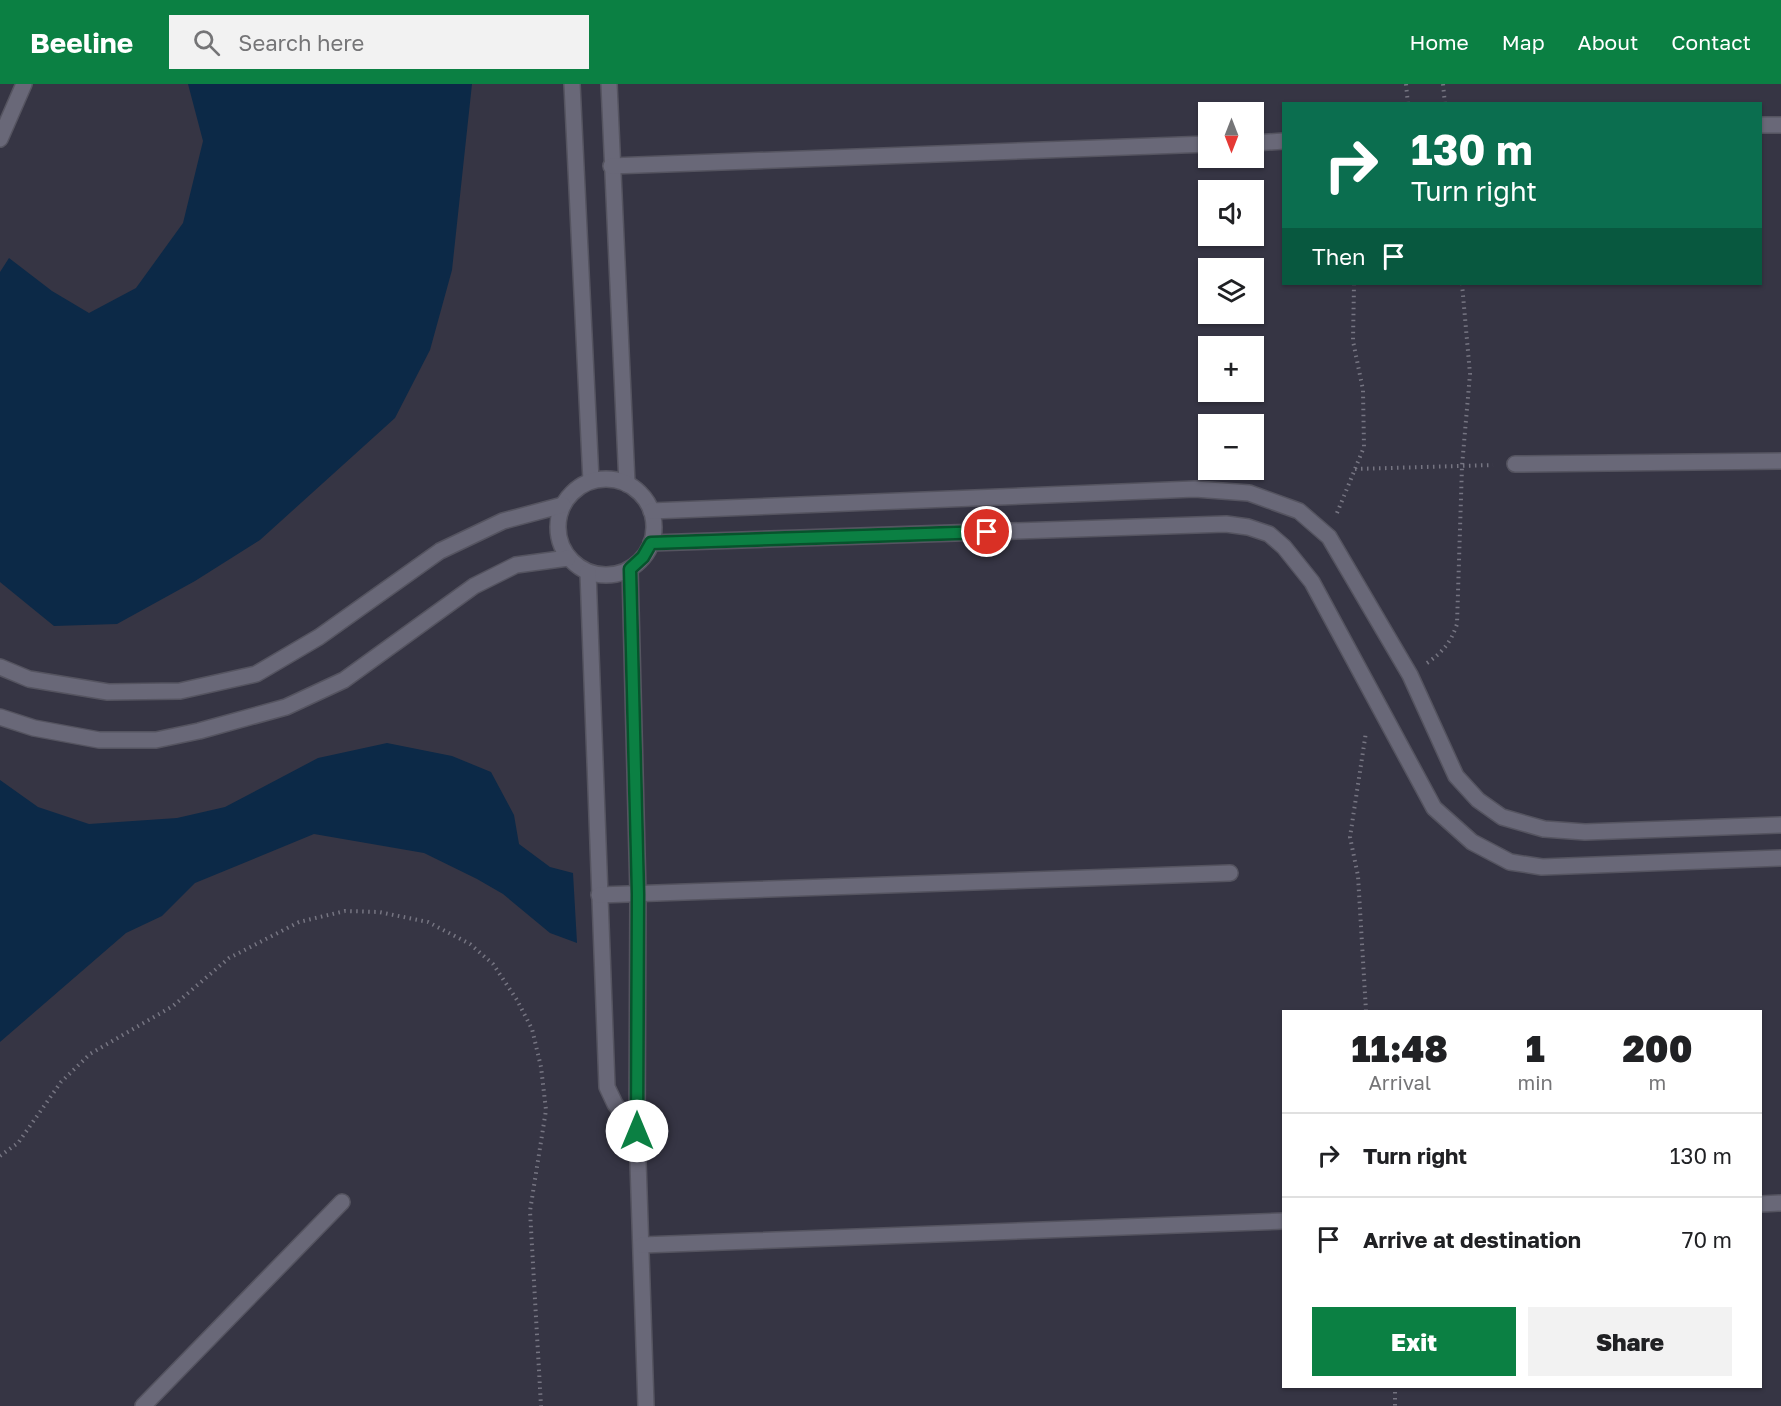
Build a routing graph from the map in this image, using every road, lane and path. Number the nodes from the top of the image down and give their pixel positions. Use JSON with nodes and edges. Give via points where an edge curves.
{"nodes":[{"id":1,"x":24,"y":84,"type":"edge"},
{"id":2,"x":572,"y":84,"type":"edge"},
{"id":3,"x":609,"y":84,"type":"edge"},
{"id":4,"x":1406,"y":84,"type":"edge"},
{"id":5,"x":1443,"y":84,"type":"edge"},
{"id":6,"x":1407,"y":102,"type":"edge"},
{"id":7,"x":1445,"y":102,"type":"edge"},
{"id":8,"x":1781,"y":124,"type":"edge"},
{"id":9,"x":1762,"y":125,"type":"edge"},
{"id":10,"x":0,"y":139,"type":"edge"},
{"id":11,"x":1282,"y":141,"type":"edge"},
{"id":12,"x":1264,"y":142,"type":"edge"},
{"id":13,"x":1198,"y":144,"type":"edge"},
{"id":14,"x":611,"y":166,"type":"junction"},
{"id":15,"x":1354,"y":285,"type":"edge"},
{"id":16,"x":1781,"y":461,"type":"edge"},
{"id":17,"x":1515,"y":464,"type":"joint"},
{"id":18,"x":1355,"y":469,"type":"junction"},
{"id":19,"x":591,"y":481,"type":"junction"},
{"id":20,"x":627,"y":484,"type":"junction"},
{"id":21,"x":562,"y":505,"type":"junction"},
{"id":22,"x":651,"y":511,"type":"junction"},
{"id":23,"x":1329,"y":537,"type":"junction"},
{"id":24,"x":651,"y":543,"type":"junction"},
{"id":25,"x":568,"y":558,"type":"junction"},
{"id":26,"x":630,"y":569,"type":"junction"},
{"id":27,"x":588,"y":572,"type":"junction"},
{"id":28,"x":0,"y":667,"type":"edge"},
{"id":29,"x":0,"y":717,"type":"edge"},
{"id":30,"x":1781,"y":825,"type":"edge"},
{"id":31,"x":1781,"y":858,"type":"edge"},
{"id":32,"x":1230,"y":873,"type":"dead end"},
{"id":33,"x":638,"y":894,"type":"junction"},
{"id":34,"x":599,"y":895,"type":"junction"},
{"id":35,"x":637,"y":1131,"type":"junction"},
{"id":36,"x":0,"y":1156,"type":"edge"},
{"id":37,"x":342,"y":1202,"type":"dead end"},
{"id":38,"x":1762,"y":1203,"type":"edge"},
{"id":39,"x":1781,"y":1203,"type":"edge"},
{"id":40,"x":1282,"y":1221,"type":"edge"},
{"id":41,"x":642,"y":1245,"type":"junction"},
{"id":42,"x":1395,"y":1388,"type":"edge"},
{"id":43,"x":142,"y":1406,"type":"edge"},
{"id":44,"x":541,"y":1406,"type":"edge"},
{"id":45,"x":646,"y":1406,"type":"edge"},
{"id":46,"x":1395,"y":1406,"type":"edge"}],
"edges":[{"from":1,"to":10,"type":"street"},
{"from":2,"to":19,"type":"street"},
{"from":3,"to":14,"type":"street"},
{"from":4,"to":6,"type":"path"},
{"from":5,"to":7,"type":"path"},
{"from":8,"to":9,"type":"street"},
{"from":11,"to":12,"type":"street"},
{"from":13,"to":14,"type":"street"},
{"from":14,"to":20,"type":"street"},
{"from":15,"to":18,"type":"path","via":[[1353,341],[1363,390],[1364,447]]},
{"from":16,"to":17,"type":"street"},
{"from":17,"to":18,"type":"path"},
{"from":18,"to":23,"type":"path"},
{"from":19,"to":20,"type":"street","via":[[609,479]]},
{"from":19,"to":21,"type":"street","via":[[574,490]]},
{"from":20,"to":22,"type":"street","via":[[642,495]]},
{"from":21,"to":25,"type":"street","via":[[557,523],[559,542]]},
{"from":21,"to":28,"type":"street","via":[[503,521],[440,551],[319,637],[256,674],[180,691],[108,692],[29,679]]},
{"from":22,"to":23,"type":"street","via":[[1195,489],[1259,496],[1299,511]]},
{"from":22,"to":24,"type":"street"},
{"from":23,"to":30,"type":"street","via":[[1410,675],[1456,776],[1478,800],[1502,817],[1544,829],[1585,832]]},
{"from":24,"to":26,"type":"street"},
{"from":24,"to":31,"type":"street","via":[[1248,527],[1269,534],[1312,582],[1434,808],[1472,842],[1510,862],[1542,867]]},
{"from":25,"to":27,"type":"street"},
{"from":25,"to":29,"type":"street","via":[[516,565],[474,586],[344,680],[286,707],[156,740],[99,740],[34,728]]},
{"from":26,"to":27,"type":"street","via":[[610,575]]},
{"from":26,"to":33,"type":"street"},
{"from":27,"to":34,"type":"street"},
{"from":32,"to":33,"type":"street"},
{"from":33,"to":34,"type":"street"},
{"from":33,"to":35,"type":"street"},
{"from":34,"to":35,"type":"street","via":[[607,1087]]},
{"from":35,"to":41,"type":"street"},
{"from":36,"to":44,"type":"path","via":[[18,1143],[61,1082],[90,1054],[173,1006],[229,958],[299,922],[345,911],[379,912],[428,922],[470,944],[493,964],[532,1029],[541,1067],[546,1110],[530,1211]]},
{"from":37,"to":43,"type":"street"},
{"from":38,"to":39,"type":"street"},
{"from":40,"to":41,"type":"street"},
{"from":41,"to":45,"type":"street"},
{"from":42,"to":46,"type":"path"}]}
